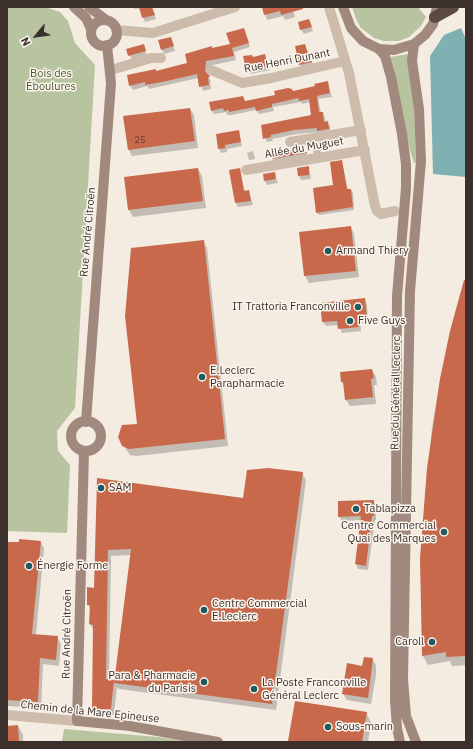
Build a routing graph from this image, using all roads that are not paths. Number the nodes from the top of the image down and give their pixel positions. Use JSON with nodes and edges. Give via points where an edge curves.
{"nodes":[{"id":1,"x":74,"y":7,"type":"edge"},
{"id":2,"x":89,"y":7,"type":"edge"},
{"id":3,"x":235,"y":7,"type":"edge"},
{"id":4,"x":329,"y":7,"type":"edge"},
{"id":5,"x":343,"y":7,"type":"edge"},
{"id":6,"x":453,"y":7,"type":"edge"},
{"id":7,"x":436,"y":12,"type":"edge"},
{"id":8,"x":106,"y":20,"type":"junction"},
{"id":9,"x":92,"y":29,"type":"junction"},
{"id":10,"x":116,"y":30,"type":"junction"},
{"id":11,"x":414,"y":44,"type":"junction"},
{"id":12,"x":107,"y":45,"type":"junction"},
{"id":13,"x":380,"y":49,"type":"junction"},
{"id":14,"x":161,"y":58,"type":"dead end"},
{"id":15,"x":345,"y":61,"type":"junction"},
{"id":16,"x":111,"y":70,"type":"junction"},
{"id":17,"x":212,"y":70,"type":"dead end"},
{"id":18,"x":361,"y":130,"type":"junction"},
{"id":19,"x":290,"y":142,"type":"dead end"},
{"id":20,"x":365,"y":150,"type":"junction"},
{"id":21,"x":246,"y":170,"type":"dead end"},
{"id":22,"x":395,"y":211,"type":"dead end"},
{"id":23,"x":86,"y":422,"type":"junction"},
{"id":24,"x":84,"y":451,"type":"junction"},
{"id":25,"x":7,"y":715,"type":"edge"},
{"id":26,"x":77,"y":721,"type":"junction"},
{"id":27,"x":218,"y":742,"type":"edge"},
{"id":28,"x":400,"y":742,"type":"edge"},
{"id":29,"x":416,"y":742,"type":"edge"}],
"edges":[{"from":1,"to":9,"type":"main road","via":[[86,18]]},
{"from":2,"to":8,"type":"main road"},
{"from":3,"to":10,"type":"street","via":[[153,33]]},
{"from":4,"to":15,"type":"street"},
{"from":5,"to":13,"type":"main road","via":[[346,20],[356,35]]},
{"from":6,"to":7,"type":"highway"},
{"from":7,"to":11,"type":"main road","via":[[429,30]]},
{"from":8,"to":9,"type":"main road","via":[[96,23]]},
{"from":8,"to":10,"type":"main road","via":[[113,24]]},
{"from":9,"to":12,"type":"main road","via":[[91,36],[95,42]]},
{"from":10,"to":12,"type":"main road","via":[[115,40]]},
{"from":11,"to":13,"type":"main road","via":[[394,50]]},
{"from":11,"to":29,"type":"main road","name":"Rue du Général Leclerc","via":[[412,61],[419,109],[421,162],[410,291],[403,679],[406,716]]},
{"from":12,"to":16,"type":"main road","name":"Rue André Citroën"},
{"from":13,"to":28,"type":"main road","name":"Rue du Général Leclerc","via":[[385,56],[391,77],[406,164],[397,296],[395,701]]},
{"from":14,"to":16,"type":"street","via":[[151,58]]},
{"from":15,"to":17,"type":"street","name":"Rue Henri Dunant","via":[[242,83]]},
{"from":15,"to":18,"type":"street"},
{"from":16,"to":23,"type":"main road","name":"Rue André Citroën"},
{"from":18,"to":19,"type":"street"},
{"from":18,"to":20,"type":"street"},
{"from":20,"to":21,"type":"street","name":"Allée du Muguet"},
{"from":20,"to":22,"type":"street","via":[[377,211],[381,214]]},
{"from":23,"to":24,"type":"main road","via":[[75,426],[71,437],[76,448]]},
{"from":23,"to":24,"type":"main road","via":[[95,425],[100,438],[97,446]]},
{"from":24,"to":26,"type":"main road","name":"Rue André Citroën"},
{"from":25,"to":26,"type":"street","name":"Chemin de la Mare Epineuse"},
{"from":26,"to":27,"type":"main road","name":"Chemin de la Mare Epineuse","via":[[130,726]]}]}
